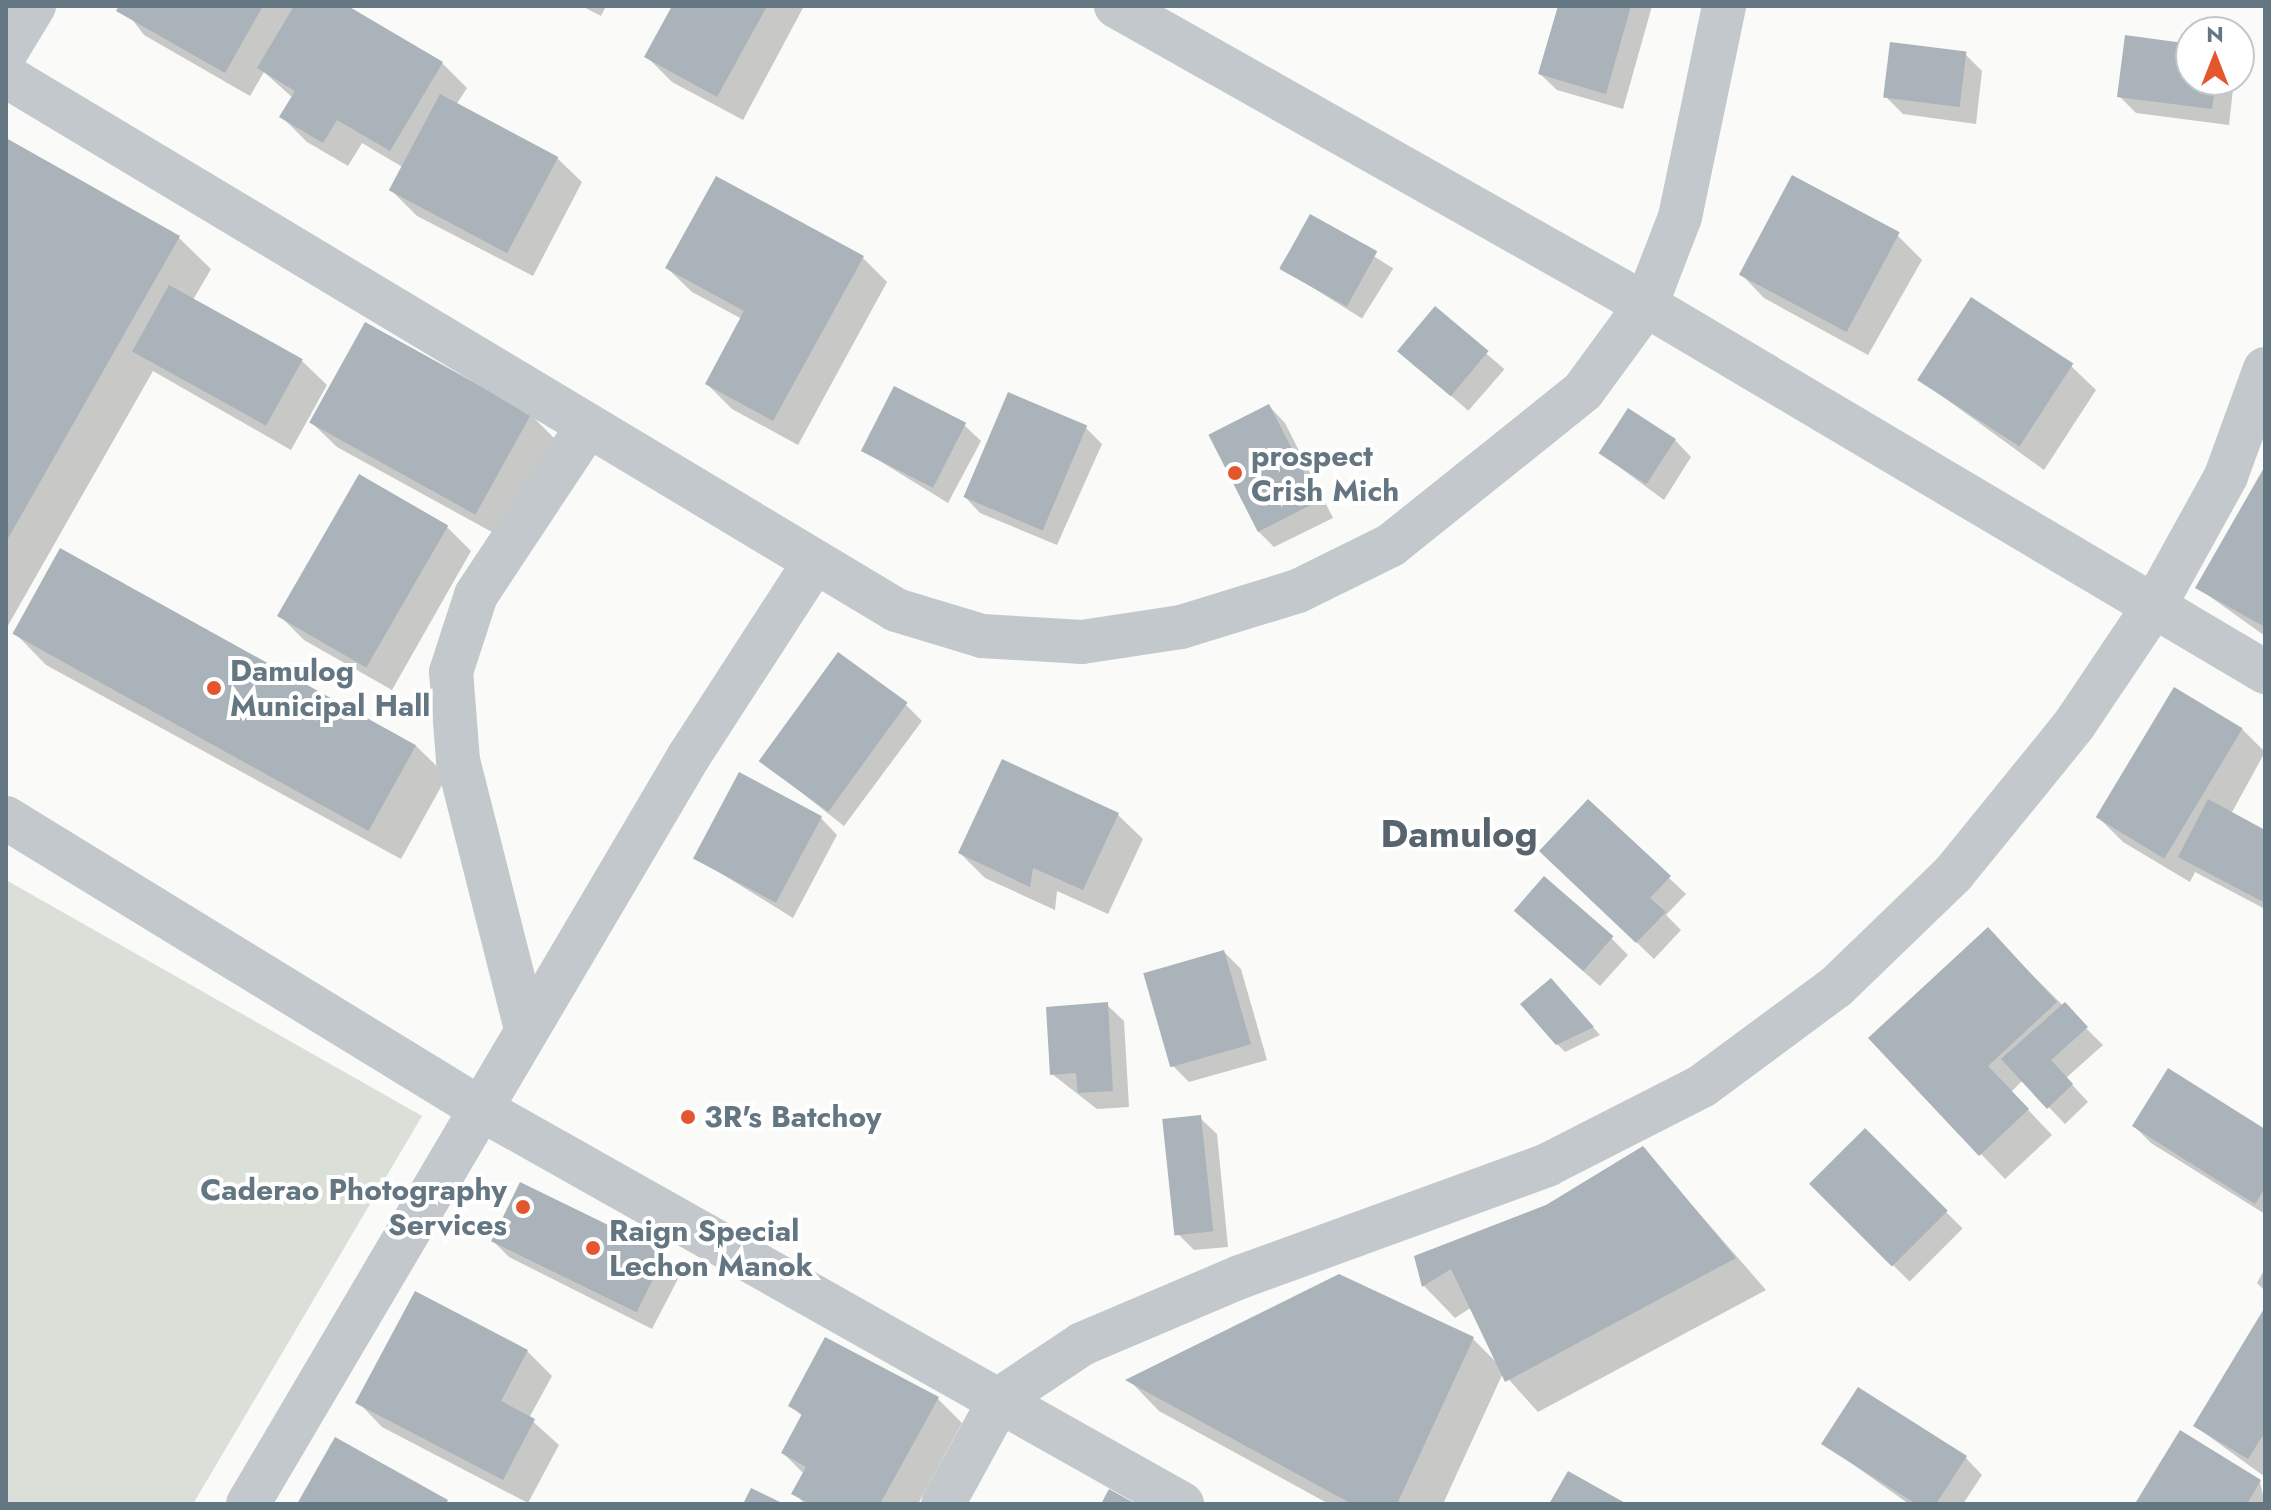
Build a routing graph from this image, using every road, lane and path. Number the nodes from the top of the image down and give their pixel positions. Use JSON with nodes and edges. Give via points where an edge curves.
{"nodes":[{"id":1,"x":34,"y":6,"type":"edge"},
{"id":2,"x":1116,"y":6,"type":"edge"},
{"id":3,"x":1724,"y":6,"type":"edge"},
{"id":4,"x":6,"y":52,"type":"edge"},
{"id":5,"x":6,"y":76,"type":"edge"},
{"id":6,"x":1646,"y":305,"type":"junction"},
{"id":7,"x":2265,"y":369,"type":"edge"},
{"id":8,"x":586,"y":429,"type":"junction"},
{"id":9,"x":812,"y":566,"type":"junction"},
{"id":10,"x":2156,"y":603,"type":"junction"},
{"id":11,"x":2265,"y":672,"type":"edge"},
{"id":12,"x":6,"y":818,"type":"edge"},
{"id":13,"x":526,"y":1029,"type":"junction"},
{"id":14,"x":479,"y":1108,"type":"junction"},
{"id":15,"x":1001,"y":1398,"type":"junction"},
{"id":16,"x":248,"y":1504,"type":"edge"},
{"id":17,"x":943,"y":1504,"type":"edge"},
{"id":18,"x":1182,"y":1504,"type":"edge"}],
"edges":[{"from":1,"to":4,"type":"street"},
{"from":2,"to":6,"type":"street"},
{"from":3,"to":6,"type":"street","via":[[1680,217]]},
{"from":5,"to":8,"type":"street"},
{"from":6,"to":9,"type":"street","via":[[1583,391],[1493,469],[1391,545],[1298,591],[1181,627],[1082,642],[982,636],[896,610]]},
{"from":6,"to":10,"type":"street"},
{"from":7,"to":10,"type":"street","via":[[2226,476]]},
{"from":8,"to":9,"type":"street"},
{"from":8,"to":13,"type":"street","via":[[476,595],[451,672],[458,760]]},
{"from":9,"to":13,"type":"street"},
{"from":10,"to":11,"type":"street"},
{"from":10,"to":15,"type":"street","via":[[2074,725],[1953,874],[1836,987],[1702,1086],[1547,1165],[1240,1277],[1082,1344]]},
{"from":12,"to":14,"type":"street"},
{"from":13,"to":14,"type":"street"},
{"from":14,"to":15,"type":"street"},
{"from":14,"to":16,"type":"street"},
{"from":15,"to":17,"type":"street"},
{"from":15,"to":18,"type":"street"}]}
